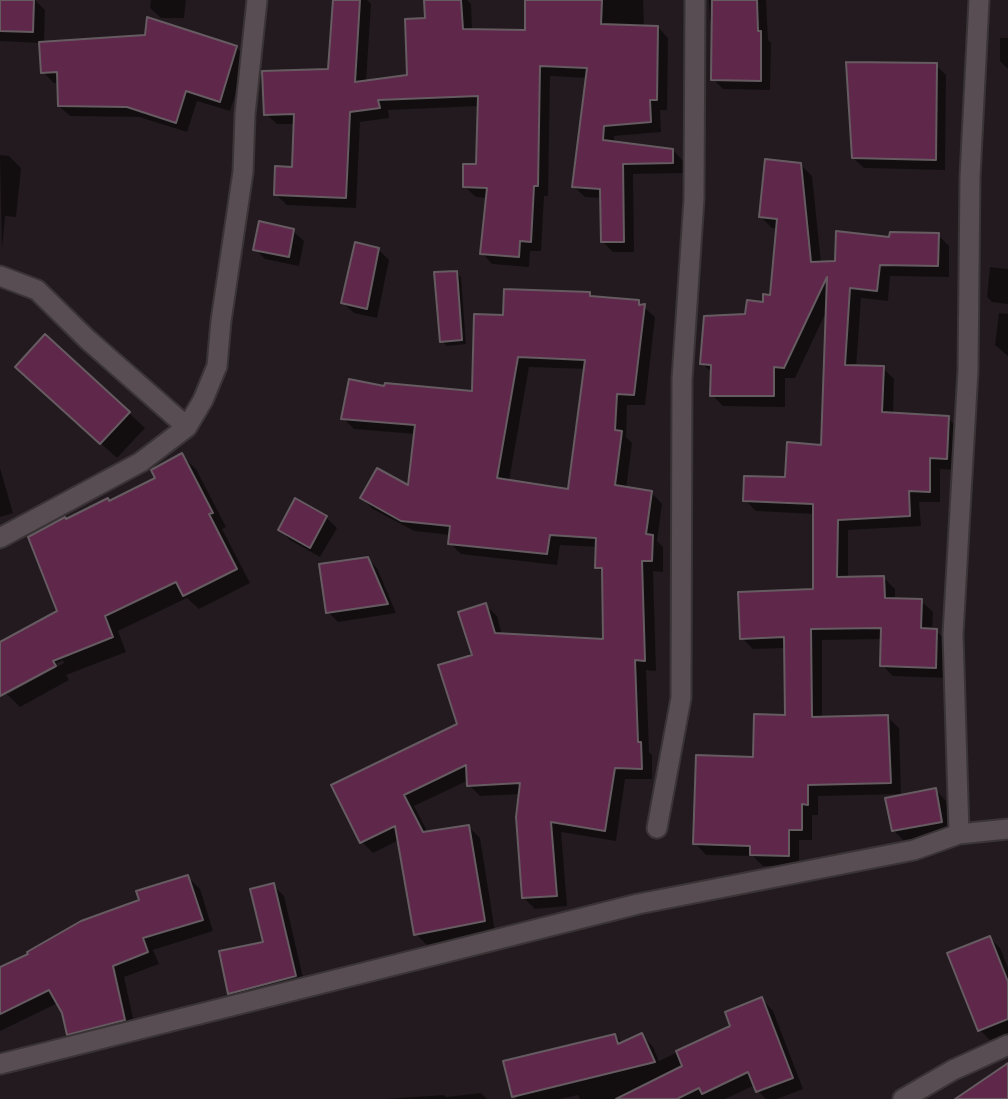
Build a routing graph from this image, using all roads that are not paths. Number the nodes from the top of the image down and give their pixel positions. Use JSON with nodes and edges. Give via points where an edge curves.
{"nodes":[{"id":1,"x":257,"y":0,"type":"edge"},
{"id":2,"x":695,"y":0,"type":"edge"},
{"id":3,"x":979,"y":0,"type":"edge"},
{"id":4,"x":0,"y":276,"type":"edge"},
{"id":5,"x":187,"y":427,"type":"junction"},
{"id":6,"x":0,"y":538,"type":"edge"},
{"id":7,"x":657,"y":828,"type":"dead end"},
{"id":8,"x":1008,"y":829,"type":"edge"},
{"id":9,"x":959,"y":834,"type":"junction"},
{"id":10,"x":1008,"y":1045,"type":"edge"},
{"id":11,"x":0,"y":1064,"type":"edge"},
{"id":12,"x":903,"y":1099,"type":"edge"}],
"edges":[{"from":1,"to":5,"type":"street","via":[[243,172],[217,366]]},
{"from":2,"to":7,"type":"street","via":[[694,199],[682,379],[681,698]]},
{"from":3,"to":9,"type":"street","via":[[970,177],[968,370],[953,634]]},
{"from":4,"to":5,"type":"street","via":[[37,290]]},
{"from":5,"to":6,"type":"street","via":[[141,462]]},
{"from":8,"to":9,"type":"street"},
{"from":9,"to":11,"type":"street","via":[[914,850],[638,904]]},
{"from":10,"to":12,"type":"street"}]}
